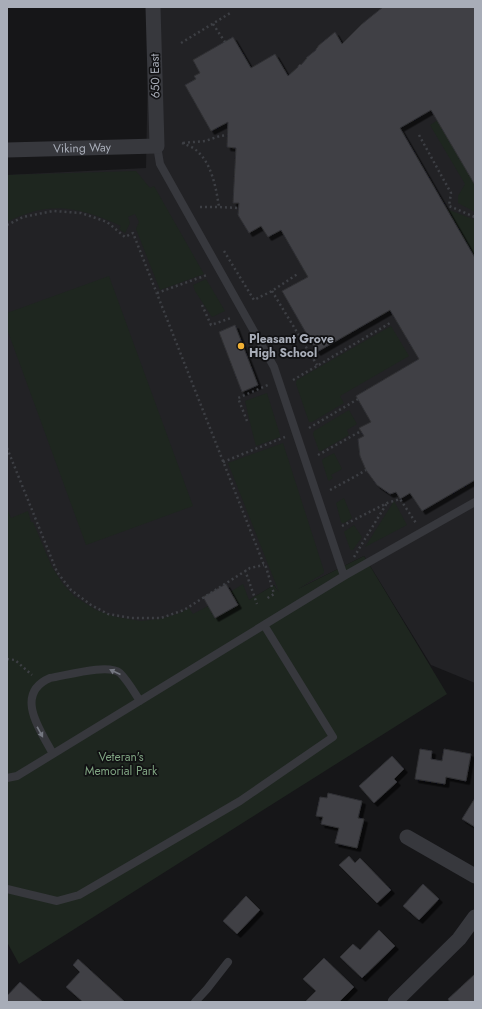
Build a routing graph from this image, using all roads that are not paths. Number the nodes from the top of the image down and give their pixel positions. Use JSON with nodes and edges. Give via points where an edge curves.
{"nodes":[{"id":1,"x":153,"y":7,"type":"edge"},
{"id":2,"x":157,"y":146,"type":"junction"},
{"id":3,"x":7,"y":150,"type":"edge"},
{"id":4,"x":475,"y":502,"type":"edge"},
{"id":5,"x":344,"y":576,"type":"junction"},
{"id":6,"x":264,"y":625,"type":"junction"},
{"id":7,"x":140,"y":701,"type":"junction"},
{"id":8,"x":52,"y":754,"type":"junction"},
{"id":9,"x":7,"y":778,"type":"edge"},
{"id":10,"x":408,"y":836,"type":"dead end"},
{"id":11,"x":475,"y":876,"type":"edge"},
{"id":12,"x":7,"y":889,"type":"edge"},
{"id":13,"x":475,"y":917,"type":"edge"},
{"id":14,"x":228,"y":962,"type":"dead end"},
{"id":15,"x":195,"y":1002,"type":"edge"},
{"id":16,"x":395,"y":1002,"type":"edge"}],
"edges":[{"from":1,"to":2,"type":"street","name":"650 East"},
{"from":2,"to":3,"type":"street","name":"Viking Way"},
{"from":2,"to":5,"type":"lane","via":[[160,164],[274,367]]},
{"from":4,"to":5,"type":"lane"},
{"from":5,"to":6,"type":"lane"},
{"from":6,"to":7,"type":"lane"},
{"from":6,"to":12,"type":"lane","via":[[333,737],[240,801],[80,895],[57,901]]},
{"from":7,"to":8,"type":"lane"},
{"from":7,"to":8,"type":"lane","one_way":true,"via":[[115,670],[100,669],[50,678],[39,684],[31,709]]},
{"from":8,"to":9,"type":"lane","via":[[17,776]]},
{"from":10,"to":11,"type":"street"},
{"from":13,"to":16,"type":"street","via":[[459,939]]},
{"from":14,"to":15,"type":"lane"}]}
